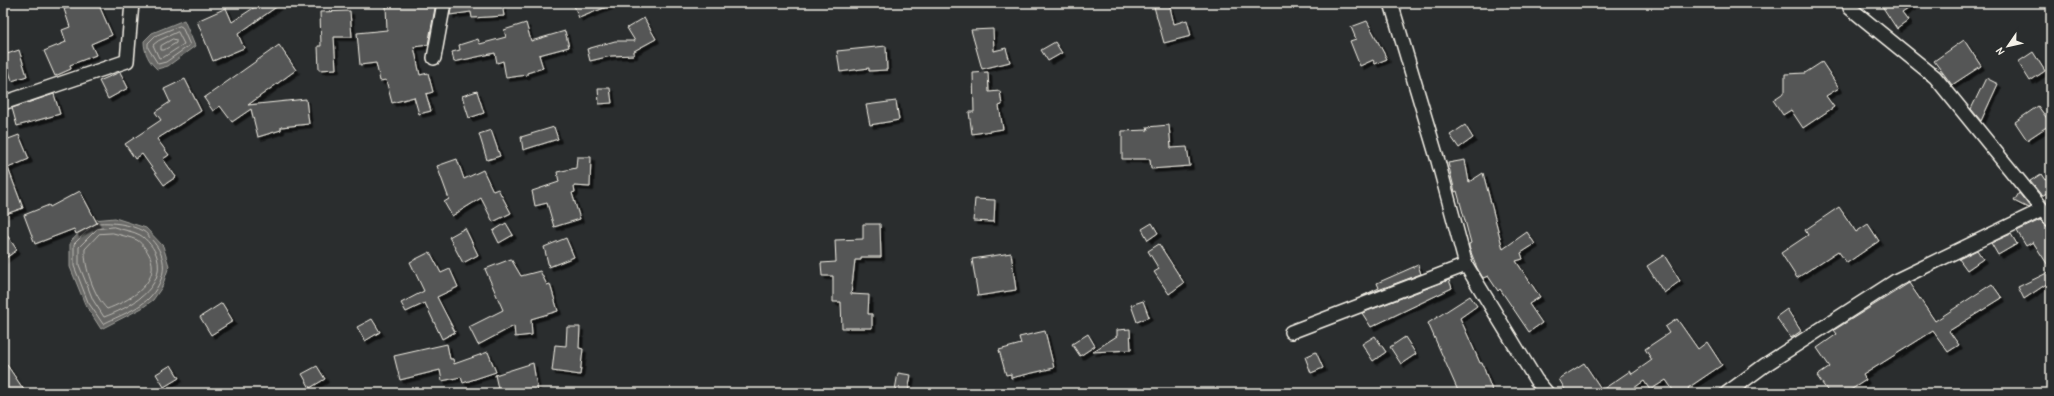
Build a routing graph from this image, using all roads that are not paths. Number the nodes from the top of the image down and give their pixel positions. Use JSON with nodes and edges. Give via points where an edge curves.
{"nodes":[{"id":1,"x":132,"y":3,"type":"edge"},
{"id":2,"x":444,"y":3,"type":"edge"},
{"id":3,"x":1392,"y":3,"type":"edge"},
{"id":4,"x":1849,"y":3,"type":"edge"},
{"id":5,"x":434,"y":58,"type":"dead end"},
{"id":6,"x":3,"y":103,"type":"edge"},
{"id":7,"x":2047,"y":215,"type":"edge"},
{"id":8,"x":1466,"y":265,"type":"junction"},
{"id":9,"x":1291,"y":332,"type":"dead end"},
{"id":10,"x":1547,"y":393,"type":"edge"},
{"id":11,"x":1727,"y":393,"type":"edge"}],
"edges":[{"from":1,"to":6,"type":"street","via":[[127,61]]},
{"from":2,"to":5,"type":"street"},
{"from":3,"to":8,"type":"street"},
{"from":4,"to":7,"type":"street","via":[[1850,8],[1935,77]]},
{"from":7,"to":11,"type":"street","via":[[1897,280],[1765,365]]},
{"from":8,"to":9,"type":"street"},
{"from":8,"to":10,"type":"street","via":[[1536,380]]}]}
